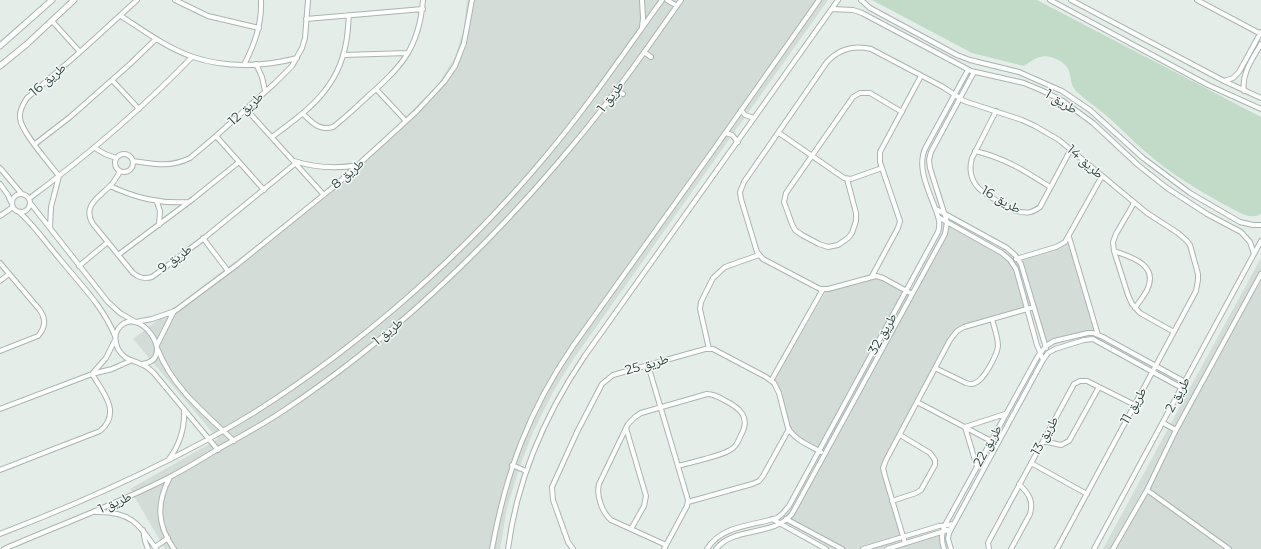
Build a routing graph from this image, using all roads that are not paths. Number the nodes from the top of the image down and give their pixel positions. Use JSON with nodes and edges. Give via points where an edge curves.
{"nodes":[{"id":1,"x":52,"y":0,"type":"edge"},
{"id":2,"x":74,"y":0,"type":"edge"},
{"id":3,"x":137,"y":0,"type":"edge"},
{"id":4,"x":175,"y":0,"type":"edge"},
{"id":5,"x":261,"y":0,"type":"edge"},
{"id":6,"x":308,"y":0,"type":"edge"},
{"id":7,"x":423,"y":0,"type":"edge"},
{"id":8,"x":472,"y":0,"type":"edge"},
{"id":9,"x":642,"y":0,"type":"edge"},
{"id":10,"x":662,"y":0,"type":"edge"},
{"id":11,"x":667,"y":0,"type":"edge"},
{"id":12,"x":681,"y":0,"type":"edge"},
{"id":13,"x":819,"y":0,"type":"edge"},
{"id":14,"x":838,"y":0,"type":"edge"},
{"id":15,"x":861,"y":0,"type":"edge"},
{"id":16,"x":1050,"y":0,"type":"edge"},
{"id":17,"x":1071,"y":0,"type":"edge"},
{"id":18,"x":1197,"y":0,"type":"edge"},
{"id":19,"x":677,"y":6,"type":"junction"},
{"id":20,"x":422,"y":9,"type":"junction"},
{"id":21,"x":832,"y":9,"type":"junction"},
{"id":22,"x":349,"y":15,"type":"junction"},
{"id":23,"x":121,"y":16,"type":"junction"},
{"id":24,"x":306,"y":18,"type":"junction"},
{"id":25,"x":52,"y":21,"type":"junction"},
{"id":26,"x":259,"y":28,"type":"junction"},
{"id":27,"x":642,"y":28,"type":"junction"},
{"id":28,"x":1261,"y":33,"type":"edge"},
{"id":29,"x":156,"y":39,"type":"junction"},
{"id":30,"x":1261,"y":44,"type":"edge"},
{"id":31,"x":0,"y":46,"type":"edge"},
{"id":32,"x":80,"y":52,"type":"junction"},
{"id":33,"x":644,"y":52,"type":"junction"},
{"id":34,"x":408,"y":53,"type":"junction"},
{"id":35,"x":343,"y":55,"type":"junction"},
{"id":36,"x":192,"y":57,"type":"junction"},
{"id":37,"x":651,"y":57,"type":"dead end"},
{"id":38,"x":297,"y":58,"type":"junction"},
{"id":39,"x":244,"y":64,"type":"junction"},
{"id":40,"x":256,"y":64,"type":"junction"},
{"id":41,"x":1193,"y":65,"type":"junction"},
{"id":42,"x":0,"y":66,"type":"edge"},
{"id":43,"x":968,"y":70,"type":"junction"},
{"id":44,"x":974,"y":72,"type":"junction"},
{"id":45,"x":1188,"y":74,"type":"junction"},
{"id":46,"x":921,"y":76,"type":"junction"},
{"id":47,"x":112,"y":80,"type":"junction"},
{"id":48,"x":1224,"y":81,"type":"junction"},
{"id":49,"x":376,"y":89,"type":"junction"},
{"id":50,"x":616,"y":90,"type":"junction"},
{"id":51,"x":266,"y":91,"type":"junction"},
{"id":52,"x":1244,"y":91,"type":"junction"},
{"id":53,"x":623,"y":94,"type":"dead end"},
{"id":54,"x":954,"y":95,"type":"junction"},
{"id":55,"x":1261,"y":98,"type":"edge"},
{"id":56,"x":960,"y":99,"type":"junction"},
{"id":57,"x":139,"y":109,"type":"junction"},
{"id":58,"x":246,"y":109,"type":"junction"},
{"id":59,"x":1261,"y":109,"type":"edge"},
{"id":60,"x":741,"y":110,"type":"junction"},
{"id":61,"x":996,"y":111,"type":"junction"},
{"id":62,"x":902,"y":112,"type":"junction"},
{"id":63,"x":303,"y":114,"type":"junction"},
{"id":64,"x":754,"y":118,"type":"junction"},
{"id":65,"x":406,"y":121,"type":"junction"},
{"id":66,"x":778,"y":132,"type":"junction"},
{"id":67,"x":726,"y":133,"type":"junction"},
{"id":68,"x":216,"y":136,"type":"junction"},
{"id":69,"x":272,"y":137,"type":"junction"},
{"id":70,"x":738,"y":142,"type":"junction"},
{"id":71,"x":35,"y":144,"type":"junction"},
{"id":72,"x":95,"y":148,"type":"junction"},
{"id":73,"x":1071,"y":149,"type":"junction"},
{"id":74,"x":976,"y":151,"type":"junction"},
{"id":75,"x":811,"y":156,"type":"junction"},
{"id":76,"x":116,"y":158,"type":"junction"},
{"id":77,"x":133,"y":161,"type":"junction"},
{"id":78,"x":239,"y":162,"type":"junction"},
{"id":79,"x":295,"y":162,"type":"junction"},
{"id":80,"x":359,"y":165,"type":"junction"},
{"id":81,"x":0,"y":168,"type":"edge"},
{"id":82,"x":882,"y":168,"type":"junction"},
{"id":83,"x":120,"y":171,"type":"junction"},
{"id":84,"x":59,"y":176,"type":"junction"},
{"id":85,"x":1102,"y":176,"type":"junction"},
{"id":86,"x":847,"y":179,"type":"junction"},
{"id":87,"x":0,"y":184,"type":"edge"},
{"id":88,"x":110,"y":186,"type":"junction"},
{"id":89,"x":1050,"y":187,"type":"junction"},
{"id":90,"x":264,"y":190,"type":"junction"},
{"id":91,"x":21,"y":193,"type":"junction"},
{"id":92,"x":324,"y":195,"type":"junction"},
{"id":93,"x":30,"y":198,"type":"junction"},
{"id":94,"x":157,"y":202,"type":"junction"},
{"id":95,"x":190,"y":202,"type":"junction"},
{"id":96,"x":1134,"y":203,"type":"junction"},
{"id":97,"x":31,"y":204,"type":"junction"},
{"id":98,"x":12,"y":206,"type":"junction"},
{"id":99,"x":935,"y":209,"type":"junction"},
{"id":100,"x":19,"y":212,"type":"junction"},
{"id":101,"x":945,"y":214,"type":"junction"},
{"id":102,"x":0,"y":216,"type":"edge"},
{"id":103,"x":938,"y":217,"type":"junction"},
{"id":104,"x":946,"y":222,"type":"junction"},
{"id":105,"x":159,"y":225,"type":"junction"},
{"id":106,"x":1261,"y":225,"type":"edge"},
{"id":107,"x":50,"y":228,"type":"junction"},
{"id":108,"x":1069,"y":237,"type":"junction"},
{"id":109,"x":204,"y":238,"type":"junction"},
{"id":110,"x":1261,"y":241,"type":"edge"},
{"id":111,"x":108,"y":242,"type":"junction"},
{"id":112,"x":1114,"y":251,"type":"junction"},
{"id":113,"x":1254,"y":254,"type":"junction"},
{"id":114,"x":118,"y":255,"type":"junction"},
{"id":115,"x":759,"y":255,"type":"junction"},
{"id":116,"x":1018,"y":259,"type":"junction"},
{"id":117,"x":1194,"y":260,"type":"joint"},
{"id":118,"x":1011,"y":261,"type":"junction"},
{"id":119,"x":0,"y":263,"type":"edge"},
{"id":120,"x":79,"y":266,"type":"junction"},
{"id":121,"x":228,"y":271,"type":"junction"},
{"id":122,"x":9,"y":274,"type":"junction"},
{"id":123,"x":1261,"y":274,"type":"edge"},
{"id":124,"x":872,"y":276,"type":"junction"},
{"id":125,"x":0,"y":281,"type":"edge"},
{"id":126,"x":823,"y":289,"type":"junction"},
{"id":127,"x":906,"y":291,"type":"junction"},
{"id":128,"x":912,"y":294,"type":"junction"},
{"id":129,"x":1034,"y":307,"type":"junction"},
{"id":130,"x":1135,"y":308,"type":"junction"},
{"id":131,"x":1028,"y":309,"type":"junction"},
{"id":132,"x":174,"y":311,"type":"junction"},
{"id":133,"x":992,"y":319,"type":"junction"},
{"id":134,"x":135,"y":322,"type":"junction"},
{"id":135,"x":1174,"y":332,"type":"junction"},
{"id":136,"x":1098,"y":334,"type":"junction"},
{"id":137,"x":115,"y":338,"type":"junction"},
{"id":138,"x":1101,"y":343,"type":"junction"},
{"id":139,"x":157,"y":346,"type":"junction"},
{"id":140,"x":1046,"y":346,"type":"junction"},
{"id":141,"x":709,"y":349,"type":"junction"},
{"id":142,"x":0,"y":351,"type":"edge"},
{"id":143,"x":1040,"y":352,"type":"junction"},
{"id":144,"x":1048,"y":353,"type":"junction"},
{"id":145,"x":1043,"y":360,"type":"junction"},
{"id":146,"x":130,"y":361,"type":"junction"},
{"id":147,"x":142,"y":364,"type":"junction"},
{"id":148,"x":648,"y":365,"type":"junction"},
{"id":149,"x":1156,"y":366,"type":"junction"},
{"id":150,"x":935,"y":368,"type":"junction"},
{"id":151,"x":1153,"y":372,"type":"junction"},
{"id":152,"x":92,"y":374,"type":"junction"},
{"id":153,"x":771,"y":381,"type":"junction"},
{"id":154,"x":1185,"y":382,"type":"junction"},
{"id":155,"x":1099,"y":387,"type":"junction"},
{"id":156,"x":1182,"y":388,"type":"junction"},
{"id":157,"x":917,"y":402,"type":"junction"},
{"id":158,"x":1135,"y":405,"type":"junction"},
{"id":159,"x":660,"y":407,"type":"junction"},
{"id":160,"x":0,"y":409,"type":"edge"},
{"id":161,"x":184,"y":409,"type":"junction"},
{"id":162,"x":1006,"y":414,"type":"junction"},
{"id":163,"x":1163,"y":423,"type":"junction"},
{"id":164,"x":965,"y":427,"type":"junction"},
{"id":165,"x":626,"y":428,"type":"junction"},
{"id":166,"x":789,"y":429,"type":"junction"},
{"id":167,"x":223,"y":430,"type":"junction"},
{"id":168,"x":1176,"y":430,"type":"junction"},
{"id":169,"x":900,"y":434,"type":"junction"},
{"id":170,"x":208,"y":438,"type":"junction"},
{"id":171,"x":234,"y":441,"type":"junction"},
{"id":172,"x":991,"y":441,"type":"junction"},
{"id":173,"x":1043,"y":441,"type":"junction"},
{"id":174,"x":997,"y":445,"type":"junction"},
{"id":175,"x":218,"y":450,"type":"junction"},
{"id":176,"x":819,"y":451,"type":"junction"},
{"id":177,"x":825,"y":454,"type":"junction"},
{"id":178,"x":168,"y":460,"type":"junction"},
{"id":179,"x":1030,"y":463,"type":"junction"},
{"id":180,"x":512,"y":465,"type":"junction"},
{"id":181,"x":678,"y":466,"type":"junction"},
{"id":182,"x":977,"y":467,"type":"junction"},
{"id":183,"x":0,"y":470,"type":"edge"},
{"id":184,"x":526,"y":471,"type":"junction"},
{"id":185,"x":170,"y":477,"type":"junction"},
{"id":186,"x":1019,"y":484,"type":"junction"},
{"id":187,"x":1146,"y":490,"type":"junction"},
{"id":188,"x":1087,"y":494,"type":"junction"},
{"id":189,"x":892,"y":501,"type":"junction"},
{"id":190,"x":688,"y":502,"type":"junction"},
{"id":191,"x":93,"y":512,"type":"junction"},
{"id":192,"x":779,"y":516,"type":"junction"},
{"id":193,"x":772,"y":519,"type":"junction"},
{"id":194,"x":786,"y":520,"type":"junction"},
{"id":195,"x":781,"y":524,"type":"junction"},
{"id":196,"x":945,"y":524,"type":"junction"},
{"id":197,"x":954,"y":524,"type":"junction"},
{"id":198,"x":631,"y":529,"type":"junction"},
{"id":199,"x":951,"y":529,"type":"junction"},
{"id":200,"x":143,"y":530,"type":"junction"},
{"id":201,"x":942,"y":532,"type":"junction"},
{"id":202,"x":0,"y":534,"type":"edge"},
{"id":203,"x":903,"y":537,"type":"junction"},
{"id":204,"x":168,"y":538,"type":"junction"},
{"id":205,"x":905,"y":544,"type":"junction"},
{"id":206,"x":665,"y":547,"type":"edge"},
{"id":207,"x":156,"y":548,"type":"edge"},
{"id":208,"x":4,"y":549,"type":"edge"},
{"id":209,"x":148,"y":549,"type":"edge"},
{"id":210,"x":174,"y":549,"type":"edge"},
{"id":211,"x":492,"y":549,"type":"edge"},
{"id":212,"x":508,"y":549,"type":"edge"},
{"id":213,"x":573,"y":549,"type":"edge"},
{"id":214,"x":707,"y":549,"type":"edge"},
{"id":215,"x":716,"y":549,"type":"edge"},
{"id":216,"x":826,"y":549,"type":"edge"},
{"id":217,"x":842,"y":549,"type":"edge"},
{"id":218,"x":863,"y":549,"type":"edge"},
{"id":219,"x":887,"y":549,"type":"edge"},
{"id":220,"x":944,"y":549,"type":"edge"},
{"id":221,"x":951,"y":549,"type":"edge"},
{"id":222,"x":989,"y":549,"type":"edge"},
{"id":223,"x":1011,"y":549,"type":"edge"},
{"id":224,"x":1057,"y":549,"type":"edge"},
{"id":225,"x":1094,"y":549,"type":"edge"},
{"id":226,"x":1113,"y":549,"type":"edge"},
{"id":227,"x":1229,"y":549,"type":"edge"}],
"edges":[{"from":1,"to":31,"type":"street"},
{"from":2,"to":25,"type":"street"},
{"from":3,"to":23,"type":"street","name":"طريق 16"},
{"from":4,"to":26,"type":"street","via":[[208,16]]},
{"from":5,"to":26,"type":"street"},
{"from":6,"to":24,"type":"street","name":"طريق 12"},
{"from":7,"to":20,"type":"street"},
{"from":8,"to":65,"type":"street","name":"طريق 8","via":[[464,43],[455,66],[431,97]]},
{"from":9,"to":27,"type":"street"},
{"from":10,"to":27,"type":"street","name":"طريق 1"},
{"from":11,"to":19,"type":"street"},
{"from":12,"to":19,"type":"street","name":"طريق 1"},
{"from":13,"to":60,"type":"street"},
{"from":14,"to":21,"type":"street"},
{"from":15,"to":106,"type":"street","name":"طريق 1","via":[[870,8],[957,55],[1019,72],[1062,91],[1095,114],[1143,158],[1181,187],[1240,222]]},
{"from":16,"to":45,"type":"street"},
{"from":17,"to":41,"type":"street"},
{"from":18,"to":28,"type":"street"},
{"from":19,"to":33,"type":"street","name":"طريق 1"},
{"from":20,"to":22,"type":"street"},
{"from":20,"to":34,"type":"street","via":[[419,28]]},
{"from":21,"to":43,"type":"street","name":"طريق 1","via":[[862,13]]},
{"from":21,"to":64,"type":"street"},
{"from":22,"to":24,"type":"street"},
{"from":22,"to":35,"type":"street"},
{"from":23,"to":29,"type":"street"},
{"from":23,"to":32,"type":"street","name":"طريق 16"},
{"from":24,"to":38,"type":"street","name":"طريق 12","via":[[305,38]]},
{"from":25,"to":32,"type":"street"},
{"from":25,"to":42,"type":"street"},
{"from":26,"to":39,"type":"street"},
{"from":27,"to":167,"type":"street","name":"طريق 1","via":[[544,158],[457,251],[404,299],[328,361],[268,403]]},
{"from":28,"to":48,"type":"street","via":[[1239,72],[1233,78]]},
{"from":29,"to":36,"type":"street"},
{"from":29,"to":47,"type":"street"},
{"from":30,"to":52,"type":"street","via":[[1244,77]]},
{"from":32,"to":71,"type":"street","name":"طريق 16","via":[[27,98],[21,107],[21,124]]},
{"from":33,"to":37,"type":"street"},
{"from":33,"to":50,"type":"street","name":"طريق 1"},
{"from":34,"to":35,"type":"street"},
{"from":34,"to":49,"type":"street"},
{"from":35,"to":63,"type":"street","via":[[328,88]]},
{"from":36,"to":39,"type":"street","via":[[218,63]]},
{"from":36,"to":57,"type":"street"},
{"from":38,"to":40,"type":"street"},
{"from":38,"to":51,"type":"street","name":"طريق 12"},
{"from":39,"to":40,"type":"street"},
{"from":40,"to":51,"type":"street"},
{"from":41,"to":45,"type":"street"},
{"from":41,"to":48,"type":"street"},
{"from":43,"to":44,"type":"street","name":"طريق 1"},
{"from":43,"to":54,"type":"street","name":"طريق 32"},
{"from":44,"to":56,"type":"street","name":"طريق 32"},
{"from":44,"to":113,"type":"street","name":"طريق 1","via":[[1024,83],[1063,101],[1094,123],[1138,165],[1167,188],[1241,232],[1250,242]]},
{"from":45,"to":59,"type":"street"},
{"from":46,"to":54,"type":"street","name":"طريق 14"},
{"from":46,"to":62,"type":"street"},
{"from":46,"to":66,"type":"street","name":"طريق 14","via":[[871,49],[847,49],[827,62]]},
{"from":47,"to":57,"type":"street"},
{"from":47,"to":71,"type":"street"},
{"from":48,"to":52,"type":"street"},
{"from":49,"to":63,"type":"street","via":[[328,129],[316,126]]},
{"from":49,"to":65,"type":"street"},
{"from":50,"to":53,"type":"street"},
{"from":50,"to":171,"type":"street","name":"طريق 1","via":[[551,171],[492,237],[447,281],[333,376]]},
{"from":51,"to":58,"type":"street","name":"طريق 12"},
{"from":52,"to":55,"type":"street"},
{"from":54,"to":56,"type":"street","name":"طريق 14"},
{"from":54,"to":99,"type":"street","name":"طريق 32","via":[[921,160]]},
{"from":56,"to":61,"type":"street","name":"طريق 14"},
{"from":56,"to":101,"type":"street","name":"طريق 32","via":[[928,160]]},
{"from":57,"to":72,"type":"street"},
{"from":58,"to":68,"type":"street","name":"طريق 12"},
{"from":58,"to":69,"type":"street"},
{"from":60,"to":64,"type":"street","via":[[745,115]]},
{"from":60,"to":67,"type":"street"},
{"from":61,"to":73,"type":"street","name":"طريق 14","via":[[1035,126]]},
{"from":61,"to":74,"type":"street","name":"طريق 16"},
{"from":62,"to":75,"type":"street","via":[[870,93],[855,95]]},
{"from":62,"to":82,"type":"street","via":[[880,152]]},
{"from":63,"to":69,"type":"street"},
{"from":64,"to":70,"type":"street"},
{"from":65,"to":80,"type":"street","name":"طريق 8"},
{"from":66,"to":75,"type":"street"},
{"from":66,"to":115,"type":"street","name":"طريق 14","via":[[740,192]]},
{"from":67,"to":70,"type":"street","via":[[732,134]]},
{"from":67,"to":180,"type":"street","via":[[566,356],[533,414]]},
{"from":68,"to":77,"type":"street","name":"طريق 12","via":[[190,158],[180,162],[160,165]]},
{"from":68,"to":78,"type":"street"},
{"from":69,"to":79,"type":"street"},
{"from":70,"to":184,"type":"street","via":[[578,367],[549,417]]},
{"from":71,"to":84,"type":"street","name":"طريق 16"},
{"from":72,"to":76,"type":"street"},
{"from":72,"to":84,"type":"street"},
{"from":73,"to":85,"type":"street","name":"طريق 14"},
{"from":73,"to":89,"type":"street","name":"طريق 16"},
{"from":74,"to":89,"type":"street","via":[[1005,160]]},
{"from":74,"to":89,"type":"street","name":"طريق 16","via":[[970,165],[972,180],[976,186],[1017,211],[1034,212],[1040,207]]},
{"from":75,"to":86,"type":"street"},
{"from":75,"to":86,"type":"street","via":[[784,197],[792,224],[802,235],[828,246],[838,245],[848,238],[855,228],[856,213]]},
{"from":76,"to":77,"type":"street","via":[[121,154],[127,154]]},
{"from":76,"to":83,"type":"street","via":[[116,167]]},
{"from":77,"to":83,"type":"street","via":[[130,169]]},
{"from":78,"to":90,"type":"street"},
{"from":78,"to":95,"type":"street"},
{"from":79,"to":80,"type":"street","via":[[326,168]]},
{"from":79,"to":90,"type":"street","name":"طريق 9"},
{"from":79,"to":92,"type":"street"},
{"from":80,"to":92,"type":"street","name":"طريق 8"},
{"from":81,"to":91,"type":"street"},
{"from":82,"to":86,"type":"street"},
{"from":82,"to":124,"type":"street","via":[[900,220]]},
{"from":83,"to":88,"type":"street","name":"طريق 9"},
{"from":84,"to":93,"type":"street"},
{"from":84,"to":107,"type":"street","via":[[51,207]]},
{"from":85,"to":96,"type":"street","name":"طريق 14"},
{"from":85,"to":108,"type":"street"},
{"from":87,"to":98,"type":"street"},
{"from":88,"to":94,"type":"street"},
{"from":88,"to":111,"type":"street","name":"طريق 9","via":[[94,201],[89,213],[91,221]]},
{"from":90,"to":109,"type":"street","name":"طريق 9"},
{"from":91,"to":93,"type":"street"},
{"from":91,"to":98,"type":"street","via":[[12,200]]},
{"from":92,"to":121,"type":"street","name":"طريق 8"},
{"from":93,"to":97,"type":"street"},
{"from":94,"to":95,"type":"street"},
{"from":94,"to":105,"type":"street","via":[[161,216]]},
{"from":95,"to":105,"type":"street"},
{"from":96,"to":112,"type":"street","via":[[1116,234],[1113,242]]},
{"from":96,"to":117,"type":"street","name":"طريق 14","via":[[1182,236],[1190,245]]},
{"from":97,"to":100,"type":"street","via":[[26,211]]},
{"from":97,"to":107,"type":"street"},
{"from":98,"to":100,"type":"street"},
{"from":98,"to":102,"type":"street"},
{"from":99,"to":101,"type":"street"},
{"from":99,"to":103,"type":"street","name":"طريق 32"},
{"from":100,"to":137,"type":"street","via":[[92,299],[105,317]]},
{"from":101,"to":104,"type":"street","name":"طريق 32"},
{"from":101,"to":116,"type":"street","via":[[1007,248]]},
{"from":103,"to":104,"type":"street"},
{"from":103,"to":127,"type":"street","name":"طريق 32","via":[[938,232]]},
{"from":104,"to":118,"type":"street","via":[[1002,253]]},
{"from":104,"to":128,"type":"street","name":"طريق 32","via":[[945,234]]},
{"from":105,"to":114,"type":"street"},
{"from":107,"to":120,"type":"street"},
{"from":108,"to":116,"type":"street","via":[[1061,245]]},
{"from":108,"to":136,"type":"street"},
{"from":109,"to":114,"type":"street","name":"طريق 9","via":[[148,278],[136,276]]},
{"from":109,"to":121,"type":"street"},
{"from":110,"to":113,"type":"street","name":"طريق 2"},
{"from":111,"to":114,"type":"street","name":"طريق 9"},
{"from":111,"to":120,"type":"street"},
{"from":112,"to":130,"type":"street","via":[[1128,295]]},
{"from":112,"to":130,"type":"street","via":[[1142,263],[1149,273],[1147,290]]},
{"from":113,"to":154,"type":"street","name":"طريق 2"},
{"from":115,"to":126,"type":"street"},
{"from":115,"to":141,"type":"street","via":[[725,267],[713,278],[700,309]]},
{"from":116,"to":118,"type":"street"},
{"from":116,"to":129,"type":"street"},
{"from":117,"to":135,"type":"street","name":"طريق 11","via":[[1198,280],[1196,291]]},
{"from":118,"to":131,"type":"street","via":[[1018,274]]},
{"from":119,"to":122,"type":"street"},
{"from":120,"to":134,"type":"street","via":[[108,302]]},
{"from":121,"to":132,"type":"street","name":"طريق 8"},
{"from":122,"to":125,"type":"street"},
{"from":122,"to":142,"type":"street","via":[[43,314],[45,320],[38,336]]},
{"from":123,"to":168,"type":"street","name":"طريق 2"},
{"from":124,"to":126,"type":"street"},
{"from":124,"to":127,"type":"street","via":[[883,278]]},
{"from":126,"to":153,"type":"street"},
{"from":127,"to":128,"type":"street"},
{"from":127,"to":176,"type":"street","name":"طريق 32"},
{"from":128,"to":177,"type":"street","name":"طريق 32"},
{"from":129,"to":131,"type":"street"},
{"from":129,"to":140,"type":"street"},
{"from":130,"to":135,"type":"street"},
{"from":131,"to":133,"type":"street"},
{"from":131,"to":143,"type":"street"},
{"from":132,"to":134,"type":"street","name":"طريق 8"},
{"from":132,"to":139,"type":"street","name":"طريق 8"},
{"from":133,"to":150,"type":"street","via":[[971,324],[957,331]]},
{"from":133,"to":150,"type":"street","via":[[998,349],[979,381],[966,383]]},
{"from":134,"to":137,"type":"street","via":[[123,324]]},
{"from":134,"to":139,"type":"street","via":[[149,331]]},
{"from":135,"to":149,"type":"street","name":"طريق 11"},
{"from":136,"to":138,"type":"street"},
{"from":136,"to":140,"type":"street","via":[[1088,332],[1054,341]]},
{"from":136,"to":149,"type":"street"},
{"from":137,"to":146,"type":"street","via":[[120,352]]},
{"from":137,"to":152,"type":"street","via":[[106,358]]},
{"from":138,"to":144,"type":"street","via":[[1088,339],[1055,348]]},
{"from":138,"to":151,"type":"street"},
{"from":139,"to":147,"type":"street","via":[[154,359]]},
{"from":139,"to":167,"type":"street","via":[[165,366],[182,389]]},
{"from":140,"to":143,"type":"street","name":"طريق 22"},
{"from":140,"to":144,"type":"street"},
{"from":141,"to":148,"type":"street","name":"طريق 25"},
{"from":141,"to":153,"type":"street"},
{"from":143,"to":145,"type":"street"},
{"from":143,"to":162,"type":"street","name":"طريق 22"},
{"from":144,"to":145,"type":"street","name":"طريق 22"},
{"from":145,"to":174,"type":"street","name":"طريق 22"},
{"from":146,"to":147,"type":"street"},
{"from":146,"to":152,"type":"street"},
{"from":147,"to":161,"type":"street","via":[[157,377]]},
{"from":148,"to":159,"type":"street"},
{"from":148,"to":213,"type":"street","name":"طريق 25","via":[[613,376],[602,384],[554,482],[551,491],[553,500]]},
{"from":149,"to":151,"type":"street","name":"طريق 11"},
{"from":149,"to":154,"type":"street"},
{"from":150,"to":157,"type":"street"},
{"from":151,"to":156,"type":"street"},
{"from":151,"to":158,"type":"street","name":"طريق 11"},
{"from":152,"to":160,"type":"street"},
{"from":152,"to":183,"type":"street","via":[[110,404],[106,426],[100,431]]},
{"from":153,"to":166,"type":"street","via":[[778,393]]},
{"from":154,"to":156,"type":"street","name":"طريق 2"},
{"from":155,"to":158,"type":"street","name":"طريق 13"},
{"from":155,"to":173,"type":"street","via":[[1069,442],[1061,445]]},
{"from":155,"to":173,"type":"street","name":"طريق 13","via":[[1087,381],[1074,384]]},
{"from":156,"to":163,"type":"street","name":"طريق 2"},
{"from":157,"to":164,"type":"street"},
{"from":157,"to":169,"type":"street"},
{"from":158,"to":188,"type":"street","name":"طريق 11"},
{"from":159,"to":165,"type":"street","via":[[638,415]]},
{"from":159,"to":181,"type":"street"},
{"from":159,"to":181,"type":"street","via":[[711,394],[738,408],[743,414],[745,427],[732,449]]},
{"from":161,"to":170,"type":"street"},
{"from":161,"to":178,"type":"street","via":[[182,436]]},
{"from":162,"to":164,"type":"street"},
{"from":162,"to":172,"type":"street","name":"طريق 22"},
{"from":163,"to":168,"type":"street"},
{"from":163,"to":225,"type":"street","name":"طريق 2"},
{"from":164,"to":172,"type":"street"},
{"from":164,"to":182,"type":"street"},
{"from":165,"to":198,"type":"street","via":[[646,496],[644,506]]},
{"from":165,"to":198,"type":"street","via":[[599,484],[598,494],[605,514]]},
{"from":166,"to":176,"type":"street","via":[[798,439]]},
{"from":166,"to":190,"type":"street","via":[[759,481]]},
{"from":167,"to":170,"type":"street","name":"طريق 1"},
{"from":167,"to":171,"type":"street"},
{"from":168,"to":187,"type":"street","name":"طريق 2"},
{"from":169,"to":189,"type":"street","via":[[883,468]]},
{"from":169,"to":189,"type":"street","via":[[930,453],[935,460],[935,466],[921,490]]},
{"from":170,"to":175,"type":"street"},
{"from":170,"to":178,"type":"street","name":"طريق 1"},
{"from":171,"to":175,"type":"street","name":"طريق 1"},
{"from":172,"to":174,"type":"street"},
{"from":172,"to":182,"type":"street","name":"طريق 22"},
{"from":173,"to":179,"type":"street","name":"طريق 13"},
{"from":174,"to":197,"type":"street","name":"طريق 22"},
{"from":175,"to":185,"type":"street","name":"طريق 1"},
{"from":176,"to":177,"type":"street"},
{"from":176,"to":192,"type":"street","name":"طريق 32","via":[[789,506]]},
{"from":177,"to":194,"type":"street","name":"طريق 32","via":[[795,509]]},
{"from":178,"to":202,"type":"street","name":"طريق 1","via":[[103,492]]},
{"from":179,"to":186,"type":"street","name":"طريق 13"},
{"from":179,"to":188,"type":"street"},
{"from":180,"to":184,"type":"street"},
{"from":180,"to":211,"type":"street"},
{"from":181,"to":190,"type":"street"},
{"from":182,"to":196,"type":"street","name":"طريق 22"},
{"from":184,"to":212,"type":"street","via":[[513,517]]},
{"from":185,"to":191,"type":"street","name":"طريق 1"},
{"from":185,"to":204,"type":"street","via":[[162,493],[160,510],[161,522]]},
{"from":186,"to":222,"type":"street","name":"طريق 13","via":[[988,543]]},
{"from":186,"to":223,"type":"street","via":[[1030,497],[1032,508]]},
{"from":187,"to":226,"type":"street","name":"طريق 2"},
{"from":187,"to":227,"type":"street"},
{"from":188,"to":224,"type":"street","name":"طريق 11"},
{"from":189,"to":203,"type":"street"},
{"from":190,"to":206,"type":"street"},
{"from":191,"to":200,"type":"street","via":[[118,514],[136,522]]},
{"from":191,"to":208,"type":"street","name":"طريق 1"},
{"from":192,"to":193,"type":"street","name":"طريق 32"},
{"from":192,"to":194,"type":"street"},
{"from":193,"to":195,"type":"street"},
{"from":193,"to":214,"type":"street","name":"طريق 32","via":[[729,530],[718,536]]},
{"from":194,"to":195,"type":"street","name":"طريق 32"},
{"from":194,"to":217,"type":"street"},
{"from":195,"to":215,"type":"street","name":"طريق 32","via":[[731,538]]},
{"from":195,"to":216,"type":"street"},
{"from":196,"to":197,"type":"street"},
{"from":196,"to":201,"type":"street","name":"طريق 22"},
{"from":196,"to":203,"type":"street"},
{"from":197,"to":199,"type":"street","name":"طريق 22"},
{"from":198,"to":206,"type":"street"},
{"from":199,"to":201,"type":"street"},
{"from":199,"to":221,"type":"street","via":[[948,536]]},
{"from":200,"to":207,"type":"street"},
{"from":200,"to":209,"type":"street"},
{"from":201,"to":205,"type":"street"},
{"from":201,"to":220,"type":"street","name":"طريق 22"},
{"from":203,"to":205,"type":"street"},
{"from":203,"to":218,"type":"street"},
{"from":204,"to":207,"type":"street"},
{"from":204,"to":210,"type":"street"},
{"from":205,"to":219,"type":"street"}]}
